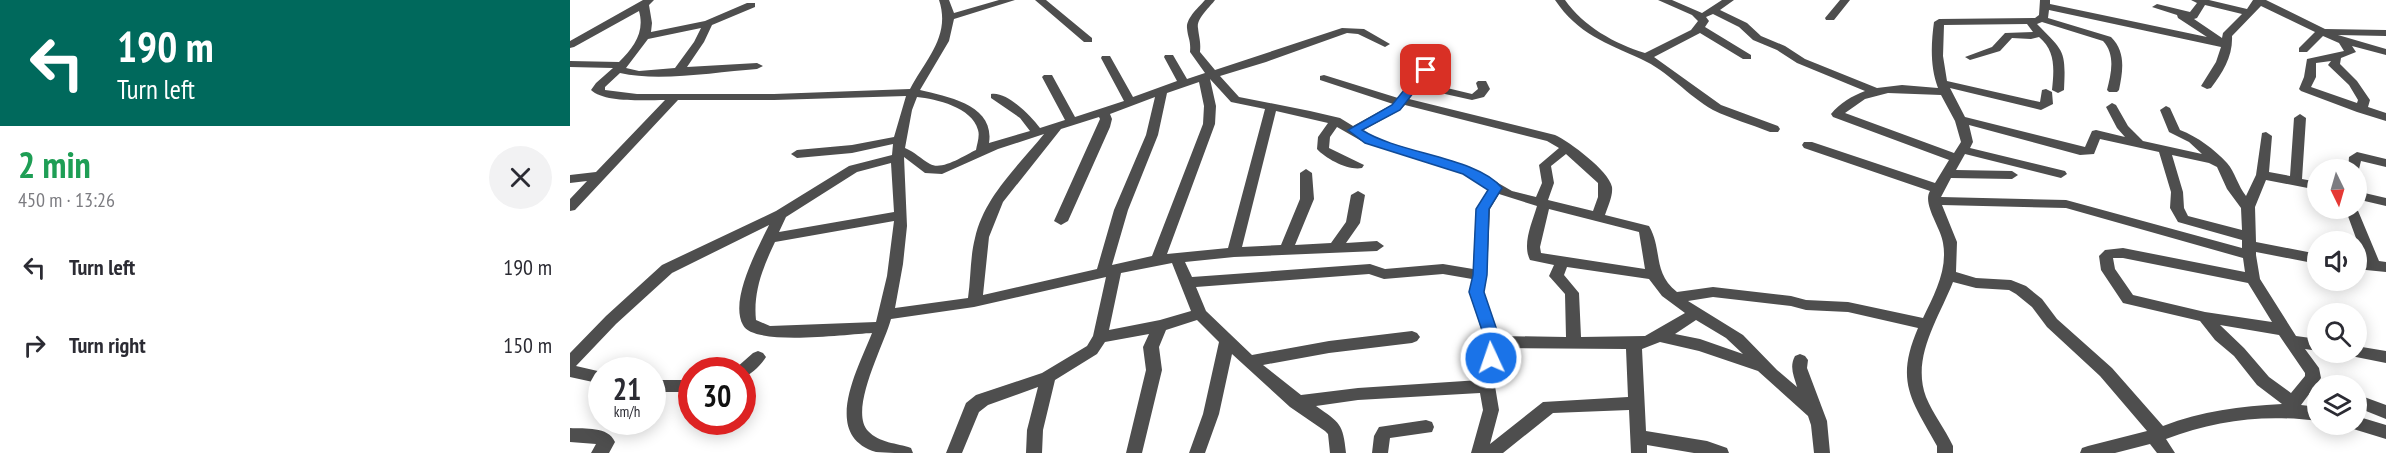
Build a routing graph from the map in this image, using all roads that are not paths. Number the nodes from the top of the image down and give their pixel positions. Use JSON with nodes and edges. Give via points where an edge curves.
{"nodes":[{"id":1,"x":944,"y":0,"type":"edge"},
{"id":2,"x":1010,"y":0,"type":"edge"},
{"id":3,"x":1040,"y":0,"type":"edge"},
{"id":4,"x":1210,"y":0,"type":"edge"},
{"id":5,"x":1560,"y":0,"type":"edge"},
{"id":6,"x":1665,"y":0,"type":"edge"},
{"id":7,"x":1730,"y":0,"type":"edge"},
{"id":8,"x":1845,"y":0,"type":"edge"},
{"id":9,"x":2200,"y":1,"type":"edge"},
{"id":10,"x":2259,"y":1,"type":"edge"},
{"id":11,"x":647,"y":2,"type":"edge"},
{"id":12,"x":751,"y":6,"type":"dead end"},
{"id":13,"x":2157,"y":7,"type":"dead end"},
{"id":14,"x":1713,"y":10,"type":"junction"},
{"id":15,"x":2040,"y":12,"type":"edge"},
{"id":16,"x":2248,"y":12,"type":"junction"},
{"id":17,"x":2180,"y":15,"type":"junction"},
{"id":18,"x":950,"y":17,"type":"junction"},
{"id":19,"x":1830,"y":18,"type":"dead end"},
{"id":20,"x":1700,"y":22,"type":"junction"},
{"id":21,"x":708,"y":23,"type":"junction"},
{"id":22,"x":2386,"y":33,"type":"edge"},
{"id":23,"x":2039,"y":34,"type":"junction"},
{"id":24,"x":2320,"y":34,"type":"junction"},
{"id":25,"x":643,"y":37,"type":"junction"},
{"id":26,"x":1088,"y":40,"type":"dead end"},
{"id":27,"x":2224,"y":41,"type":"junction"},
{"id":28,"x":2343,"y":41,"type":"junction"},
{"id":29,"x":1385,"y":44,"type":"dead end"},
{"id":30,"x":570,"y":45,"type":"edge"},
{"id":31,"x":2303,"y":50,"type":"dead end"},
{"id":32,"x":2386,"y":52,"type":"edge"},
{"id":33,"x":1169,"y":57,"type":"dead end"},
{"id":34,"x":1646,"y":57,"type":"junction"},
{"id":35,"x":1747,"y":57,"type":"dead end"},
{"id":36,"x":1970,"y":57,"type":"dead end"},
{"id":37,"x":1106,"y":58,"type":"dead end"},
{"id":38,"x":2335,"y":58,"type":"junction"},
{"id":39,"x":570,"y":63,"type":"edge"},
{"id":40,"x":758,"y":66,"type":"dead end"},
{"id":41,"x":620,"y":67,"type":"junction"},
{"id":42,"x":1426,"y":70,"type":"dead end"},
{"id":43,"x":677,"y":73,"type":"junction"},
{"id":44,"x":1208,"y":76,"type":"junction"},
{"id":45,"x":1048,"y":77,"type":"dead end"},
{"id":46,"x":1324,"y":78,"type":"dead end"},
{"id":47,"x":1184,"y":83,"type":"junction"},
{"id":48,"x":1482,"y":83,"type":"dead end"},
{"id":49,"x":1414,"y":84,"type":"junction"},
{"id":50,"x":2208,"y":86,"type":"dead end"},
{"id":51,"x":1944,"y":88,"type":"junction"},
{"id":52,"x":2113,"y":90,"type":"dead end"},
{"id":53,"x":1161,"y":91,"type":"junction"},
{"id":54,"x":1874,"y":91,"type":"junction"},
{"id":55,"x":912,"y":92,"type":"junction"},
{"id":56,"x":995,"y":96,"type":"dead end"},
{"id":57,"x":675,"y":97,"type":"junction"},
{"id":58,"x":1130,"y":102,"type":"junction"},
{"id":59,"x":1402,"y":102,"type":"junction"},
{"id":60,"x":1271,"y":107,"type":"junction"},
{"id":61,"x":2112,"y":107,"type":"dead end"},
{"id":62,"x":2166,"y":110,"type":"dead end"},
{"id":63,"x":2361,"y":110,"type":"junction"},
{"id":64,"x":1103,"y":112,"type":"junction"},
{"id":65,"x":2386,"y":117,"type":"edge"},
{"id":66,"x":2300,"y":118,"type":"dead end"},
{"id":67,"x":1962,"y":120,"type":"junction"},
{"id":68,"x":1072,"y":122,"type":"junction"},
{"id":69,"x":1336,"y":122,"type":"junction"},
{"id":70,"x":1056,"y":127,"type":"junction"},
{"id":71,"x":1774,"y":129,"type":"dead end"},
{"id":72,"x":1354,"y":130,"type":"junction"},
{"id":73,"x":1038,"y":133,"type":"junction"},
{"id":74,"x":2266,"y":136,"type":"dead end"},
{"id":75,"x":2138,"y":142,"type":"junction"},
{"id":76,"x":1808,"y":145,"type":"dead end"},
{"id":77,"x":1566,"y":148,"type":"junction"},
{"id":78,"x":899,"y":149,"type":"junction"},
{"id":79,"x":2165,"y":151,"type":"junction"},
{"id":80,"x":982,"y":152,"type":"junction"},
{"id":81,"x":797,"y":153,"type":"dead end"},
{"id":82,"x":1960,"y":154,"type":"junction"},
{"id":83,"x":2355,"y":159,"type":"edge"},
{"id":84,"x":2218,"y":162,"type":"junction"},
{"id":85,"x":2386,"y":163,"type":"edge"},
{"id":86,"x":1358,"y":165,"type":"dead end"},
{"id":87,"x":1306,"y":173,"type":"dead end"},
{"id":88,"x":1948,"y":174,"type":"junction"},
{"id":89,"x":2061,"y":174,"type":"dead end"},
{"id":90,"x":2262,"y":175,"type":"junction"},
{"id":91,"x":600,"y":176,"type":"junction"},
{"id":92,"x":2012,"y":176,"type":"dead end"},
{"id":93,"x":570,"y":179,"type":"edge"},
{"id":94,"x":2296,"y":180,"type":"junction"},
{"id":95,"x":2307,"y":183,"type":"edge"},
{"id":96,"x":1496,"y":188,"type":"junction"},
{"id":97,"x":1358,"y":195,"type":"dead end"},
{"id":98,"x":1935,"y":195,"type":"junction"},
{"id":99,"x":2367,"y":198,"type":"edge"},
{"id":100,"x":2386,"y":202,"type":"edge"},
{"id":101,"x":1542,"y":203,"type":"junction"},
{"id":102,"x":570,"y":207,"type":"edge"},
{"id":103,"x":2248,"y":207,"type":"junction"},
{"id":104,"x":781,"y":214,"type":"junction"},
{"id":105,"x":901,"y":215,"type":"junction"},
{"id":106,"x":1598,"y":216,"type":"junction"},
{"id":107,"x":2356,"y":219,"type":"edge"},
{"id":108,"x":1061,"y":221,"type":"dead end"},
{"id":109,"x":770,"y":238,"type":"junction"},
{"id":110,"x":1336,"y":246,"type":"junction"},
{"id":111,"x":1377,"y":246,"type":"dead end"},
{"id":112,"x":2249,"y":246,"type":"junction"},
{"id":113,"x":1286,"y":249,"type":"junction"},
{"id":114,"x":1234,"y":252,"type":"junction"},
{"id":115,"x":1176,"y":257,"type":"junction"},
{"id":116,"x":2307,"y":257,"type":"edge"},
{"id":117,"x":1158,"y":260,"type":"junction"},
{"id":118,"x":1562,"y":262,"type":"junction"},
{"id":119,"x":2379,"y":266,"type":"edge"},
{"id":120,"x":1109,"y":271,"type":"junction"},
{"id":121,"x":1480,"y":275,"type":"junction"},
{"id":122,"x":1654,"y":275,"type":"junction"},
{"id":123,"x":1947,"y":276,"type":"junction"},
{"id":124,"x":2253,"y":279,"type":"junction"},
{"id":125,"x":1186,"y":284,"type":"junction"},
{"id":126,"x":1675,"y":298,"type":"junction"},
{"id":127,"x":974,"y":302,"type":"junction"},
{"id":128,"x":1200,"y":314,"type":"junction"},
{"id":129,"x":1695,"y":314,"type":"junction"},
{"id":130,"x":2205,"y":317,"type":"junction"},
{"id":131,"x":883,"y":321,"type":"junction"},
{"id":132,"x":1927,"y":325,"type":"junction"},
{"id":133,"x":1160,"y":326,"type":"junction"},
{"id":134,"x":2287,"y":335,"type":"junction"},
{"id":135,"x":1100,"y":337,"type":"junction"},
{"id":136,"x":1412,"y":338,"type":"dead end"},
{"id":137,"x":1661,"y":338,"type":"junction"},
{"id":138,"x":1227,"y":340,"type":"junction"},
{"id":139,"x":2307,"y":341,"type":"edge"},
{"id":140,"x":1493,"y":342,"type":"junction"},
{"id":141,"x":1574,"y":342,"type":"junction"},
{"id":142,"x":1636,"y":343,"type":"junction"},
{"id":143,"x":2367,"y":354,"type":"edge"},
{"id":144,"x":2386,"y":357,"type":"edge"},
{"id":145,"x":1800,"y":360,"type":"dead end"},
{"id":146,"x":1250,"y":361,"type":"junction"},
{"id":147,"x":570,"y":363,"type":"edge"},
{"id":148,"x":1763,"y":366,"type":"junction"},
{"id":149,"x":570,"y":371,"type":"edge"},
{"id":150,"x":2313,"y":372,"type":"junction"},
{"id":151,"x":588,"y":375,"type":"edge"},
{"id":152,"x":2316,"y":375,"type":"edge"},
{"id":153,"x":1048,"y":377,"type":"junction"},
{"id":154,"x":1487,"y":386,"type":"junction"},
{"id":155,"x":1296,"y":402,"type":"junction"},
{"id":156,"x":1636,"y":403,"type":"junction"},
{"id":157,"x":2367,"y":404,"type":"edge"},
{"id":158,"x":2290,"y":407,"type":"junction"},
{"id":159,"x":1813,"y":410,"type":"junction"},
{"id":160,"x":2307,"y":411,"type":"edge"},
{"id":161,"x":2386,"y":412,"type":"edge"},
{"id":162,"x":2367,"y":426,"type":"edge"},
{"id":163,"x":1426,"y":427,"type":"dead end"},
{"id":164,"x":2386,"y":432,"type":"edge"},
{"id":165,"x":570,"y":435,"type":"edge"},
{"id":166,"x":2157,"y":435,"type":"junction"},
{"id":167,"x":1638,"y":445,"type":"edge"},
{"id":168,"x":883,"y":451,"type":"edge"},
{"id":169,"x":599,"y":453,"type":"edge"},
{"id":170,"x":905,"y":453,"type":"edge"},
{"id":171,"x":954,"y":453,"type":"edge"},
{"id":172,"x":1034,"y":453,"type":"edge"},
{"id":173,"x":1134,"y":453,"type":"edge"},
{"id":174,"x":1197,"y":453,"type":"edge"},
{"id":175,"x":1338,"y":453,"type":"edge"},
{"id":176,"x":1380,"y":453,"type":"edge"},
{"id":177,"x":1479,"y":453,"type":"edge"},
{"id":178,"x":1491,"y":453,"type":"edge"},
{"id":179,"x":1721,"y":453,"type":"edge"},
{"id":180,"x":1822,"y":453,"type":"edge"},
{"id":181,"x":1945,"y":453,"type":"edge"},
{"id":182,"x":2088,"y":453,"type":"edge"},
{"id":183,"x":2167,"y":453,"type":"edge"}],
"edges":[{"from":1,"to":18,"type":"street"},
{"from":2,"to":18,"type":"street"},
{"from":3,"to":26,"type":"street"},
{"from":4,"to":44,"type":"street","via":[[1192,27],[1195,52]]},
{"from":5,"to":34,"type":"street","via":[[1573,17],[1591,30]]},
{"from":6,"to":20,"type":"street"},
{"from":7,"to":14,"type":"street"},
{"from":8,"to":19,"type":"street"},
{"from":9,"to":16,"type":"street"},
{"from":9,"to":17,"type":"street","via":[[2195,15]]},
{"from":10,"to":16,"type":"street"},
{"from":10,"to":24,"type":"street"},
{"from":11,"to":25,"type":"street"},
{"from":11,"to":30,"type":"street"},
{"from":12,"to":21,"type":"street"},
{"from":13,"to":17,"type":"street"},
{"from":14,"to":20,"type":"street"},
{"from":14,"to":54,"type":"street","via":[[1801,61]]},
{"from":15,"to":23,"type":"street"},
{"from":15,"to":27,"type":"street"},
{"from":15,"to":51,"type":"street","via":[[1939,22],[1936,47]]},
{"from":15,"to":52,"type":"street","via":[[2108,40],[2118,60]]},
{"from":16,"to":27,"type":"street"},
{"from":17,"to":27,"type":"street"},
{"from":18,"to":55,"type":"street","via":[[942,43]]},
{"from":20,"to":34,"type":"street","via":[[1695,32]]},
{"from":20,"to":35,"type":"street"},
{"from":21,"to":25,"type":"street"},
{"from":21,"to":43,"type":"street"},
{"from":22,"to":24,"type":"street"},
{"from":23,"to":36,"type":"street","via":[[2009,35],[1996,49]]},
{"from":23,"to":51,"type":"street","via":[[2057,52],[2060,73],[2048,104]]},
{"from":24,"to":28,"type":"street"},
{"from":24,"to":31,"type":"street"},
{"from":24,"to":38,"type":"street"},
{"from":25,"to":41,"type":"street"},
{"from":27,"to":50,"type":"street","via":[[2221,64]]},
{"from":28,"to":32,"type":"street"},
{"from":28,"to":38,"type":"street","via":[[2351,52]]},
{"from":29,"to":44,"type":"street","via":[[1360,31],[1346,30]]},
{"from":33,"to":47,"type":"street"},
{"from":34,"to":71,"type":"street","via":[[1717,107]]},
{"from":37,"to":58,"type":"street"},
{"from":38,"to":63,"type":"street","via":[[2334,65],[2361,93]]},
{"from":38,"to":63,"type":"street","via":[[2311,61],[2305,89]]},
{"from":39,"to":41,"type":"street"},
{"from":40,"to":43,"type":"street"},
{"from":41,"to":43,"type":"street","via":[[639,74]]},
{"from":41,"to":57,"type":"street","via":[[597,90],[637,97]]},
{"from":42,"to":49,"type":"street"},
{"from":44,"to":47,"type":"street"},
{"from":44,"to":60,"type":"street","via":[[1235,100]]},
{"from":44,"to":117,"type":"street","via":[[1212,109],[1209,124]]},
{"from":45,"to":68,"type":"street"},
{"from":46,"to":59,"type":"street"},
{"from":47,"to":53,"type":"street"},
{"from":48,"to":49,"type":"street","via":[[1480,95],[1472,97]]},
{"from":49,"to":59,"type":"street"},
{"from":51,"to":54,"type":"street"},
{"from":51,"to":67,"type":"street"},
{"from":53,"to":58,"type":"street"},
{"from":53,"to":120,"type":"street","via":[[1152,135],[1121,210]]},
{"from":54,"to":82,"type":"street","via":[[1837,115]]},
{"from":55,"to":57,"type":"street"},
{"from":55,"to":78,"type":"street"},
{"from":55,"to":80,"type":"street","via":[[948,100],[974,113],[985,132]]},
{"from":56,"to":73,"type":"street","via":[[1024,115]]},
{"from":57,"to":91,"type":"street"},
{"from":58,"to":64,"type":"street"},
{"from":59,"to":72,"type":"street"},
{"from":59,"to":77,"type":"street","via":[[1551,138]]},
{"from":60,"to":69,"type":"street"},
{"from":60,"to":114,"type":"street"},
{"from":61,"to":75,"type":"street","via":[[2123,128]]},
{"from":62,"to":84,"type":"street","via":[[2175,132],[2193,139]]},
{"from":63,"to":65,"type":"street"},
{"from":64,"to":68,"type":"street"},
{"from":64,"to":108,"type":"street","via":[[1104,127]]},
{"from":66,"to":94,"type":"street"},
{"from":67,"to":75,"type":"street","via":[[2080,151],[2090,150],[2096,134]]},
{"from":67,"to":82,"type":"street","via":[[1967,142]]},
{"from":68,"to":70,"type":"street"},
{"from":69,"to":72,"type":"street"},
{"from":69,"to":86,"type":"street","via":[[1325,134],[1323,149]]},
{"from":70,"to":73,"type":"street"},
{"from":70,"to":127,"type":"street","via":[[1000,196],[988,218]]},
{"from":72,"to":96,"type":"street","via":[[1390,148],[1468,171]]},
{"from":73,"to":80,"type":"street"},
{"from":74,"to":90,"type":"street"},
{"from":75,"to":79,"type":"street"},
{"from":76,"to":98,"type":"street"},
{"from":77,"to":101,"type":"street","via":[[1545,165],[1548,183]]},
{"from":77,"to":106,"type":"street","via":[[1606,185]]},
{"from":78,"to":80,"type":"street","via":[[935,171]]},
{"from":78,"to":81,"type":"street"},
{"from":78,"to":104,"type":"street","via":[[853,169]]},
{"from":78,"to":105,"type":"street"},
{"from":79,"to":84,"type":"street"},
{"from":79,"to":112,"type":"street","via":[[2183,219]]},
{"from":82,"to":88,"type":"street"},
{"from":82,"to":89,"type":"street"},
{"from":83,"to":85,"type":"street","via":[[2357,156]]},
{"from":84,"to":103,"type":"street"},
{"from":87,"to":113,"type":"street","via":[[1307,199]]},
{"from":88,"to":92,"type":"street"},
{"from":88,"to":98,"type":"street"},
{"from":90,"to":94,"type":"street"},
{"from":90,"to":103,"type":"street"},
{"from":91,"to":93,"type":"street"},
{"from":91,"to":102,"type":"street"},
{"from":94,"to":95,"type":"street"},
{"from":96,"to":101,"type":"street"},
{"from":96,"to":121,"type":"street","via":[[1483,209]]},
{"from":97,"to":110,"type":"street","via":[[1353,223]]},
{"from":98,"to":112,"type":"street","via":[[2066,204]]},
{"from":98,"to":123,"type":"street","via":[[1951,248]]},
{"from":99,"to":100,"type":"street"},
{"from":101,"to":106,"type":"street"},
{"from":101,"to":118,"type":"street","via":[[1533,254],[1538,259]]},
{"from":103,"to":112,"type":"street"},
{"from":104,"to":109,"type":"street"},
{"from":104,"to":147,"type":"street","via":[[667,269]]},
{"from":105,"to":109,"type":"street"},
{"from":105,"to":131,"type":"street","via":[[895,270]]},
{"from":106,"to":122,"type":"street","via":[[1647,231]]},
{"from":107,"to":119,"type":"street"},
{"from":109,"to":131,"type":"street","via":[[747,295],[748,323],[770,332]]},
{"from":110,"to":111,"type":"street"},
{"from":110,"to":113,"type":"street"},
{"from":112,"to":116,"type":"street"},
{"from":112,"to":124,"type":"street"},
{"from":113,"to":114,"type":"street"},
{"from":114,"to":115,"type":"street"},
{"from":115,"to":117,"type":"street"},
{"from":115,"to":125,"type":"street"},
{"from":117,"to":120,"type":"street"},
{"from":118,"to":122,"type":"street"},
{"from":118,"to":141,"type":"street","via":[[1556,276],[1572,293]]},
{"from":120,"to":127,"type":"street"},
{"from":120,"to":135,"type":"street"},
{"from":121,"to":125,"type":"street","via":[[1443,269],[1384,274],[1370,269]]},
{"from":121,"to":140,"type":"street","via":[[1478,300]]},
{"from":122,"to":126,"type":"street"},
{"from":123,"to":132,"type":"street"},
{"from":123,"to":166,"type":"street","via":[[2011,285],[2021,290],[2106,372]]},
{"from":124,"to":130,"type":"street","via":[[2123,253],[2106,256],[2108,270],[2128,299]]},
{"from":124,"to":134,"type":"street"},
{"from":125,"to":128,"type":"street"},
{"from":126,"to":129,"type":"street"},
{"from":126,"to":132,"type":"street","via":[[1713,292],[1848,308]]},
{"from":127,"to":131,"type":"street"},
{"from":128,"to":133,"type":"street"},
{"from":128,"to":138,"type":"street"},
{"from":129,"to":137,"type":"street"},
{"from":129,"to":148,"type":"street","via":[[1732,335]]},
{"from":130,"to":134,"type":"street"},
{"from":130,"to":158,"type":"street"},
{"from":131,"to":168,"type":"street","via":[[856,397],[855,422],[864,438]]},
{"from":132,"to":181,"type":"street","via":[[1914,365],[1914,381]]},
{"from":133,"to":135,"type":"street"},
{"from":133,"to":173,"type":"street","via":[[1151,347],[1154,370]]},
{"from":134,"to":139,"type":"street"},
{"from":134,"to":150,"type":"street"},
{"from":135,"to":153,"type":"street","via":[[1092,350]]},
{"from":136,"to":146,"type":"street"},
{"from":137,"to":142,"type":"street"},
{"from":137,"to":148,"type":"street","via":[[1700,345]]},
{"from":138,"to":146,"type":"street"},
{"from":138,"to":174,"type":"street","via":[[1211,414]]},
{"from":140,"to":141,"type":"street"},
{"from":140,"to":154,"type":"street"},
{"from":141,"to":142,"type":"street"},
{"from":142,"to":156,"type":"street"},
{"from":143,"to":144,"type":"street"},
{"from":145,"to":159,"type":"street"},
{"from":146,"to":155,"type":"street"},
{"from":148,"to":159,"type":"street"},
{"from":149,"to":151,"type":"street"},
{"from":150,"to":152,"type":"street"},
{"from":150,"to":158,"type":"street","via":[[2313,378]]},
{"from":153,"to":171,"type":"street","via":[[982,400],[972,408]]},
{"from":153,"to":172,"type":"street","via":[[1035,430]]},
{"from":154,"to":155,"type":"street"},
{"from":154,"to":177,"type":"street","via":[[1491,410]]},
{"from":155,"to":175,"type":"street","via":[[1336,432]]},
{"from":156,"to":167,"type":"street"},
{"from":156,"to":178,"type":"street","via":[[1549,407]]},
{"from":157,"to":161,"type":"street"},
{"from":158,"to":160,"type":"street"},
{"from":158,"to":166,"type":"street","via":[[2194,421]]},
{"from":159,"to":180,"type":"street","via":[[1819,423]]},
{"from":162,"to":164,"type":"street"},
{"from":163,"to":176,"type":"street","via":[[1385,432]]},
{"from":165,"to":169,"type":"street","via":[[603,438],[607,442]]},
{"from":166,"to":182,"type":"street"},
{"from":166,"to":183,"type":"street"},
{"from":167,"to":179,"type":"street","via":[[1707,448]]},
{"from":168,"to":170,"type":"street"}]}
